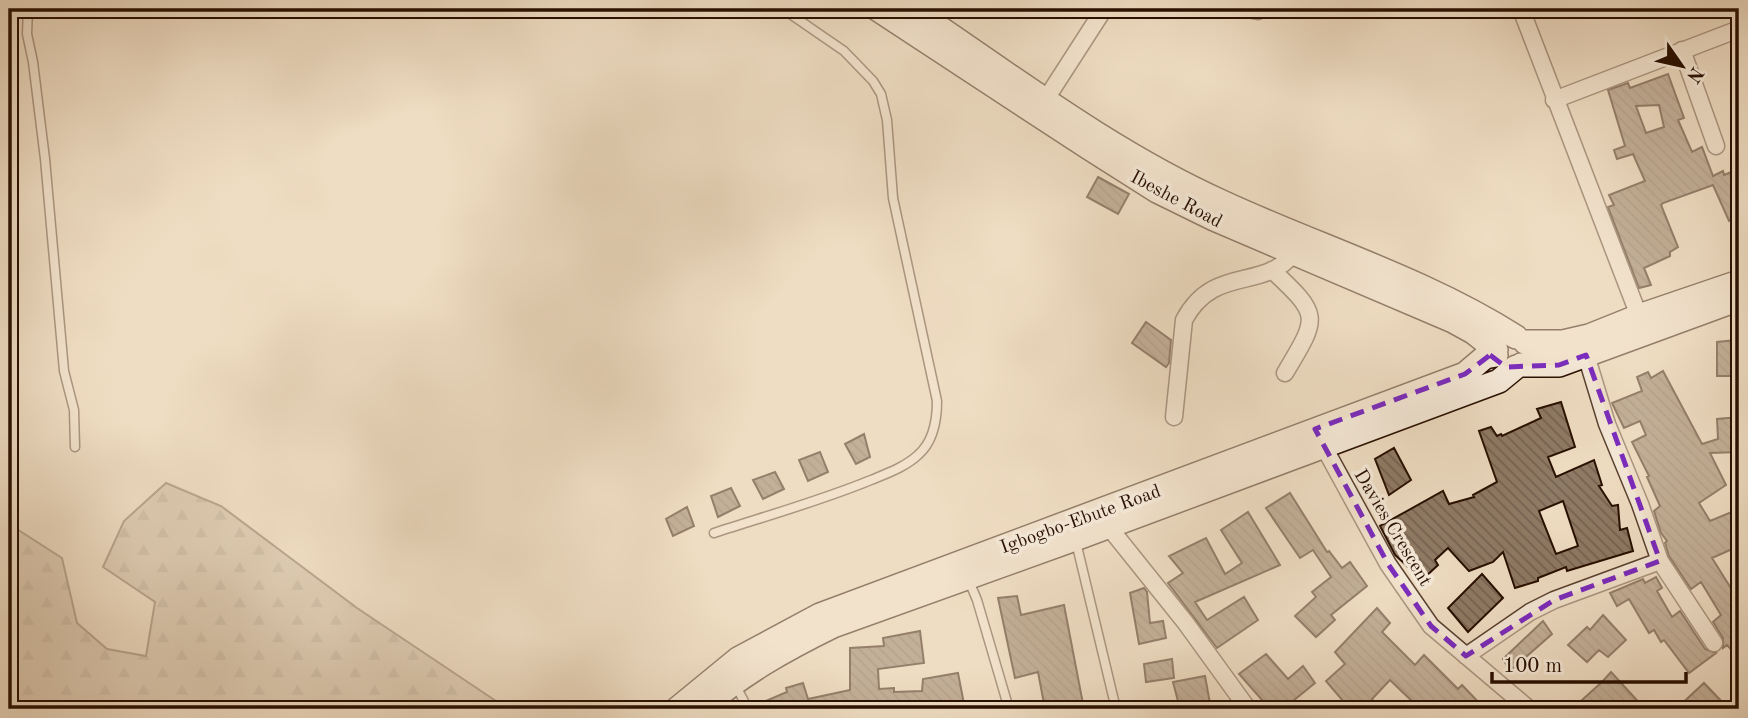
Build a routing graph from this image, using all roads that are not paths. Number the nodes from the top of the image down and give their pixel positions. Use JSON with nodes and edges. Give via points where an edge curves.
{"nodes":[{"id":1,"x":28,"y":9,"type":"edge"},
{"id":2,"x":783,"y":9,"type":"edge"},
{"id":3,"x":877,"y":9,"type":"edge"},
{"id":4,"x":912,"y":9,"type":"edge"},
{"id":5,"x":1104,"y":9,"type":"edge"},
{"id":6,"x":1521,"y":9,"type":"edge"},
{"id":7,"x":1739,"y":29,"type":"edge"},
{"id":8,"x":1682,"y":50,"type":"junction"},
{"id":9,"x":1046,"y":99,"type":"junction"},
{"id":10,"x":1554,"y":100,"type":"junction"},
{"id":11,"x":1716,"y":146,"type":"dead end"},
{"id":12,"x":1294,"y":253,"type":"junction"},
{"id":13,"x":1272,"y":270,"type":"junction"},
{"id":14,"x":1739,"y":282,"type":"edge"},
{"id":15,"x":1739,"y":299,"type":"edge"},
{"id":16,"x":1639,"y":316,"type":"junction"},
{"id":17,"x":1520,"y":339,"type":"junction"},
{"id":18,"x":1496,"y":353,"type":"junction"},
{"id":19,"x":1586,"y":355,"type":"junction"},
{"id":20,"x":1519,"y":366,"type":"junction"},
{"id":21,"x":1285,"y":373,"type":"dead end"},
{"id":22,"x":1174,"y":417,"type":"dead end"},
{"id":23,"x":1319,"y":437,"type":"junction"},
{"id":24,"x":75,"y":447,"type":"dead end"},
{"id":25,"x":1108,"y":526,"type":"junction"},
{"id":26,"x":714,"y":533,"type":"dead end"},
{"id":27,"x":1075,"y":539,"type":"junction"},
{"id":28,"x":1660,"y":561,"type":"junction"},
{"id":29,"x":968,"y":578,"type":"junction"},
{"id":30,"x":1714,"y":643,"type":"dead end"},
{"id":31,"x":1466,"y":656,"type":"junction"},
{"id":32,"x":735,"y":683,"type":"junction"},
{"id":33,"x":677,"y":709,"type":"edge"},
{"id":34,"x":702,"y":709,"type":"edge"},
{"id":35,"x":748,"y":709,"type":"edge"},
{"id":36,"x":1009,"y":709,"type":"edge"},
{"id":37,"x":1116,"y":709,"type":"edge"},
{"id":38,"x":1248,"y":709,"type":"edge"},
{"id":39,"x":1529,"y":709,"type":"edge"}],
"edges":[{"from":1,"to":24,"type":"lane","via":[[27,34]]},
{"from":2,"to":26,"type":"lane","via":[[844,51],[881,94],[893,198],[937,415],[920,454],[901,467]]},
{"from":3,"to":12,"type":"main road","name":"Ibeshe Road","via":[[1157,191]]},
{"from":4,"to":9,"type":"main road","name":"Ibeshe Road"},
{"from":5,"to":9,"type":"street"},
{"from":6,"to":10,"type":"street"},
{"from":7,"to":8,"type":"street"},
{"from":8,"to":10,"type":"street"},
{"from":8,"to":11,"type":"street"},
{"from":9,"to":17,"type":"main road","name":"Ibeshe Road","via":[[1210,196],[1461,305]]},
{"from":10,"to":16,"type":"street"},
{"from":12,"to":13,"type":"street"},
{"from":12,"to":18,"type":"main road","name":"Ibeshe Road","via":[[1453,321]]},
{"from":13,"to":21,"type":"street","via":[[1300,296],[1310,319],[1304,341]]},
{"from":13,"to":22,"type":"street","via":[[1218,285],[1191,307],[1184,320]]},
{"from":14,"to":16,"type":"main road"},
{"from":15,"to":19,"type":"main road"},
{"from":16,"to":17,"type":"main road","via":[[1563,342]]},
{"from":17,"to":18,"type":"main road","via":[[1501,341]]},
{"from":17,"to":20,"type":"main road","via":[[1528,352]]},
{"from":18,"to":20,"type":"main road","via":[[1501,364]]},
{"from":18,"to":23,"type":"main road","name":"Igbogbo-Ebute Road","via":[[1465,374]]},
{"from":19,"to":20,"type":"main road","via":[[1559,365]]},
{"from":19,"to":28,"type":"street","via":[[1606,424]]},
{"from":20,"to":23,"type":"main road","name":"Igbogbo-Ebute Road","via":[[1499,381]]},
{"from":23,"to":25,"type":"main road","name":"Igbogbo-Ebute Road"},
{"from":23,"to":31,"type":"street","name":"Davies Crescent","via":[[1388,565],[1431,626]]},
{"from":23,"to":33,"type":"main road","name":"Igbogbo-Ebute Road","via":[[820,615],[738,659]]},
{"from":25,"to":27,"type":"main road","name":"Igbogbo-Ebute Road"},
{"from":25,"to":38,"type":"street"},
{"from":27,"to":29,"type":"main road","name":"Igbogbo-Ebute Road"},
{"from":27,"to":37,"type":"lane"},
{"from":28,"to":30,"type":"street"},
{"from":28,"to":31,"type":"street","via":[[1554,600]]},
{"from":29,"to":32,"type":"main road","name":"Igbogbo-Ebute Road","via":[[833,626]]},
{"from":29,"to":36,"type":"lane"},
{"from":31,"to":39,"type":"street","name":"Davies Crescent"},
{"from":32,"to":34,"type":"main road","name":"Igbogbo-Ebute Road"},
{"from":32,"to":35,"type":"lane"}]}
